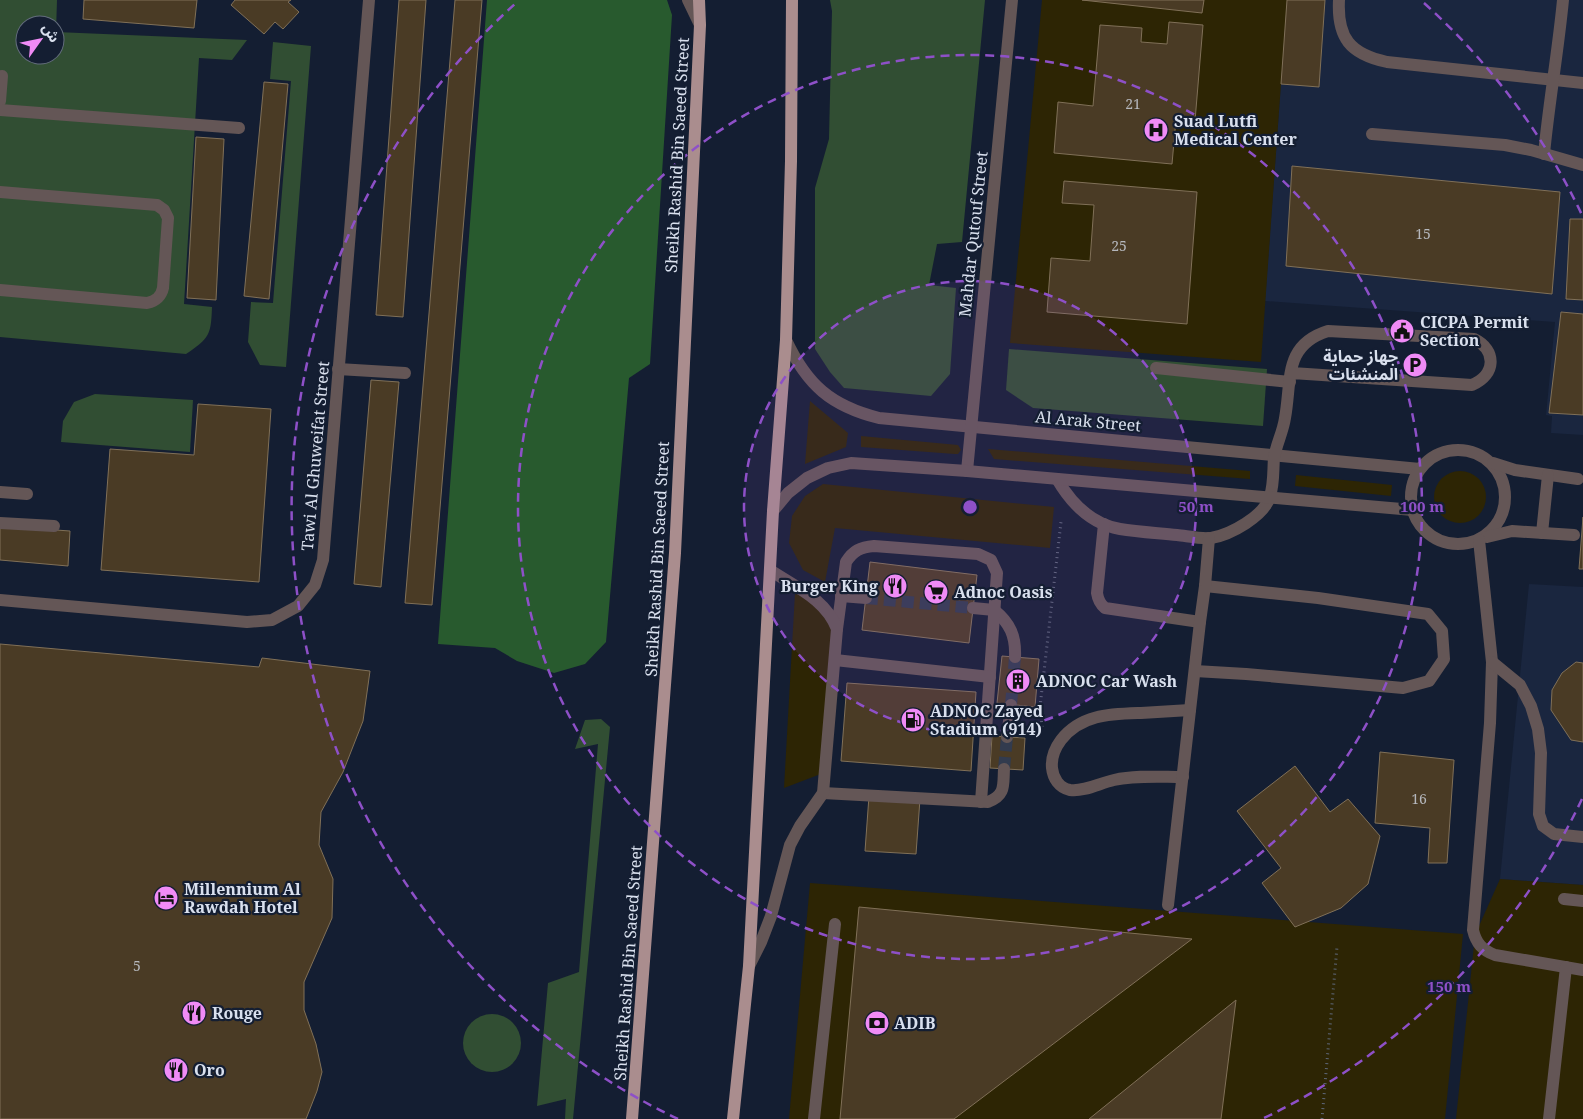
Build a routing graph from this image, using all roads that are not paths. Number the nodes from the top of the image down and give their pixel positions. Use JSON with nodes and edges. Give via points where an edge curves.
{"nodes":[{"id":1,"x":369,"y":0,"type":"edge"},
{"id":2,"x":688,"y":0,"type":"edge"},
{"id":3,"x":699,"y":0,"type":"edge"},
{"id":4,"x":792,"y":0,"type":"edge"},
{"id":5,"x":1012,"y":0,"type":"edge"},
{"id":6,"x":1340,"y":0,"type":"edge"},
{"id":7,"x":1563,"y":0,"type":"edge"},
{"id":8,"x":700,"y":24,"type":"junction"},
{"id":9,"x":2,"y":76,"type":"dead end"},
{"id":10,"x":1553,"y":80,"type":"junction"},
{"id":11,"x":1583,"y":83,"type":"edge"},
{"id":12,"x":0,"y":101,"type":"edge"},
{"id":13,"x":0,"y":110,"type":"edge"},
{"id":14,"x":239,"y":128,"type":"dead end"},
{"id":15,"x":1372,"y":134,"type":"dead end"},
{"id":16,"x":1544,"y":154,"type":"junction"},
{"id":17,"x":1583,"y":165,"type":"edge"},
{"id":18,"x":0,"y":192,"type":"edge"},
{"id":19,"x":0,"y":290,"type":"edge"},
{"id":20,"x":786,"y":340,"type":"junction"},
{"id":21,"x":1156,"y":368,"type":"dead end"},
{"id":22,"x":338,"y":369,"type":"junction"},
{"id":23,"x":405,"y":373,"type":"dead end"},
{"id":24,"x":1291,"y":377,"type":"junction"},
{"id":25,"x":971,"y":426,"type":"junction"},
{"id":26,"x":1275,"y":456,"type":"junction"},
{"id":27,"x":1490,"y":462,"type":"junction"},
{"id":28,"x":1420,"y":469,"type":"junction"},
{"id":29,"x":967,"y":471,"type":"junction"},
{"id":30,"x":1548,"y":475,"type":"junction"},
{"id":31,"x":1057,"y":479,"type":"junction"},
{"id":32,"x":1578,"y":479,"type":"dead end"},
{"id":33,"x":0,"y":492,"type":"edge"},
{"id":34,"x":27,"y":494,"type":"dead end"},
{"id":35,"x":1270,"y":497,"type":"junction"},
{"id":36,"x":1413,"y":510,"type":"junction"},
{"id":37,"x":773,"y":511,"type":"junction"},
{"id":38,"x":0,"y":523,"type":"edge"},
{"id":39,"x":1104,"y":524,"type":"junction"},
{"id":40,"x":54,"y":526,"type":"dead end"},
{"id":41,"x":1542,"y":533,"type":"junction"},
{"id":42,"x":1574,"y":534,"type":"dead end"},
{"id":43,"x":1209,"y":538,"type":"junction"},
{"id":44,"x":1481,"y":539,"type":"junction"},
{"id":45,"x":770,"y":570,"type":"junction"},
{"id":46,"x":1205,"y":586,"type":"junction"},
{"id":47,"x":842,"y":596,"type":"junction"},
{"id":48,"x":866,"y":598,"type":"tunnel mouth"},
{"id":49,"x":0,"y":600,"type":"edge"},
{"id":50,"x":973,"y":608,"type":"tunnel mouth"},
{"id":51,"x":994,"y":610,"type":"junction"},
{"id":52,"x":1200,"y":622,"type":"junction"},
{"id":53,"x":837,"y":629,"type":"junction"},
{"id":54,"x":1015,"y":657,"type":"tunnel mouth"},
{"id":55,"x":834,"y":660,"type":"junction"},
{"id":56,"x":1492,"y":662,"type":"junction"},
{"id":57,"x":1195,"y":672,"type":"junction"},
{"id":58,"x":990,"y":677,"type":"junction"},
{"id":59,"x":1011,"y":705,"type":"tunnel mouth"},
{"id":60,"x":1190,"y":710,"type":"junction"},
{"id":61,"x":1006,"y":737,"type":"tunnel mouth"},
{"id":62,"x":1004,"y":768,"type":"tunnel mouth"},
{"id":63,"x":1183,"y":777,"type":"junction"},
{"id":64,"x":822,"y":793,"type":"junction"},
{"id":65,"x":981,"y":802,"type":"junction"},
{"id":66,"x":1583,"y":836,"type":"edge"},
{"id":67,"x":1564,"y":899,"type":"dead end"},
{"id":68,"x":1583,"y":901,"type":"edge"},
{"id":69,"x":1168,"y":905,"type":"dead end"},
{"id":70,"x":835,"y":924,"type":"dead end"},
{"id":71,"x":749,"y":966,"type":"junction"},
{"id":72,"x":1566,"y":967,"type":"junction"},
{"id":73,"x":1583,"y":970,"type":"edge"},
{"id":74,"x":632,"y":1119,"type":"edge"},
{"id":75,"x":733,"y":1119,"type":"edge"},
{"id":76,"x":814,"y":1119,"type":"edge"},
{"id":77,"x":1549,"y":1119,"type":"edge"}],
"edges":[{"from":1,"to":22,"type":"street","name":"Tawi Al Ghuweifat Street"},
{"from":2,"to":8,"type":"street"},
{"from":3,"to":8,"type":"main road","name":"Sheikh Rashid Bin Saeed Street"},
{"from":4,"to":20,"type":"main road"},
{"from":5,"to":25,"type":"street","name":"Mahdar Qutouf Street"},
{"from":6,"to":10,"type":"street","via":[[1338,14],[1345,38],[1363,55],[1387,62]]},
{"from":7,"to":10,"type":"street"},
{"from":8,"to":74,"type":"main road","name":"Sheikh Rashid Bin Saeed Street","via":[[675,553]]},
{"from":9,"to":12,"type":"street"},
{"from":10,"to":11,"type":"street"},
{"from":10,"to":16,"type":"street"},
{"from":13,"to":14,"type":"street"},
{"from":15,"to":16,"type":"street","via":[[1505,145]]},
{"from":16,"to":17,"type":"street"},
{"from":18,"to":19,"type":"street","via":[[157,205],[168,218],[163,288],[154,302]]},
{"from":20,"to":25,"type":"street","name":"Al Arak Street","via":[[816,386],[862,414]]},
{"from":20,"to":37,"type":"main road"},
{"from":21,"to":24,"type":"street"},
{"from":22,"to":23,"type":"street"},
{"from":22,"to":49,"type":"street","name":"Tawi Al Ghuweifat Street","via":[[323,560],[315,585],[298,606],[272,620],[247,622]]},
{"from":24,"to":24,"type":"street","via":[[1293,361],[1306,340],[1328,331],[1474,339],[1482,343],[1491,358],[1491,367],[1486,375],[1472,385]]},
{"from":24,"to":26,"type":"street"},
{"from":25,"to":26,"type":"street","name":"Al Arak Street"},
{"from":25,"to":29,"type":"street","name":"Mahdar Qutouf Street"},
{"from":26,"to":28,"type":"street","name":"Al Arak Street"},
{"from":26,"to":35,"type":"street"},
{"from":27,"to":28,"type":"street","via":[[1479,454],[1453,449],[1429,459]]},
{"from":27,"to":30,"type":"street"},
{"from":27,"to":44,"type":"street","via":[[1504,483],[1505,508],[1497,525]]},
{"from":28,"to":36,"type":"street","via":[[1413,481]]},
{"from":29,"to":31,"type":"street"},
{"from":29,"to":37,"type":"street","via":[[851,463],[828,468],[807,478]]},
{"from":30,"to":32,"type":"street"},
{"from":30,"to":41,"type":"street"},
{"from":31,"to":35,"type":"street"},
{"from":31,"to":39,"type":"street","via":[[1076,506]]},
{"from":33,"to":34,"type":"street"},
{"from":35,"to":36,"type":"street"},
{"from":35,"to":43,"type":"street","via":[[1251,520]]},
{"from":36,"to":44,"type":"street","via":[[1420,525],[1446,544]]},
{"from":37,"to":45,"type":"main road"},
{"from":38,"to":40,"type":"street"},
{"from":39,"to":43,"type":"street","via":[[1119,529]]},
{"from":39,"to":52,"type":"street","via":[[1097,593],[1101,604],[1105,608]]},
{"from":41,"to":42,"type":"street"},
{"from":41,"to":44,"type":"street","via":[[1512,531]]},
{"from":43,"to":46,"type":"street"},
{"from":44,"to":56,"type":"street"},
{"from":45,"to":53,"type":"street","via":[[821,603]]},
{"from":45,"to":71,"type":"main road"},
{"from":46,"to":52,"type":"street"},
{"from":46,"to":57,"type":"street","via":[[1428,614],[1442,631],[1444,659],[1429,681],[1403,688]]},
{"from":47,"to":48,"type":"street"},
{"from":47,"to":51,"type":"street","via":[[846,562],[850,555],[865,546],[968,554],[985,556],[995,566]]},
{"from":47,"to":53,"type":"street"},
{"from":50,"to":51,"type":"street"},
{"from":51,"to":54,"type":"street","via":[[1003,617],[1014,635]]},
{"from":51,"to":58,"type":"street"},
{"from":52,"to":57,"type":"street"},
{"from":53,"to":55,"type":"street"},
{"from":55,"to":58,"type":"street"},
{"from":55,"to":64,"type":"street"},
{"from":56,"to":66,"type":"street","via":[[1520,685],[1534,714],[1541,753],[1539,814],[1543,826],[1554,834]]},
{"from":56,"to":72,"type":"street","via":[[1473,930],[1486,952]]},
{"from":57,"to":60,"type":"street"},
{"from":58,"to":65,"type":"street"},
{"from":59,"to":61,"type":"street"},
{"from":60,"to":63,"type":"street"},
{"from":60,"to":63,"type":"street","via":[[1097,716],[1074,727],[1055,747],[1053,754],[1053,775],[1058,784],[1068,790],[1129,778]]},
{"from":62,"to":65,"type":"street","via":[[1000,795]]},
{"from":63,"to":69,"type":"street"},
{"from":64,"to":65,"type":"street"},
{"from":64,"to":71,"type":"street","via":[[790,845],[771,916]]},
{"from":67,"to":68,"type":"street"},
{"from":70,"to":76,"type":"street"},
{"from":71,"to":75,"type":"main road"},
{"from":72,"to":73,"type":"street"},
{"from":72,"to":77,"type":"street"}]}
